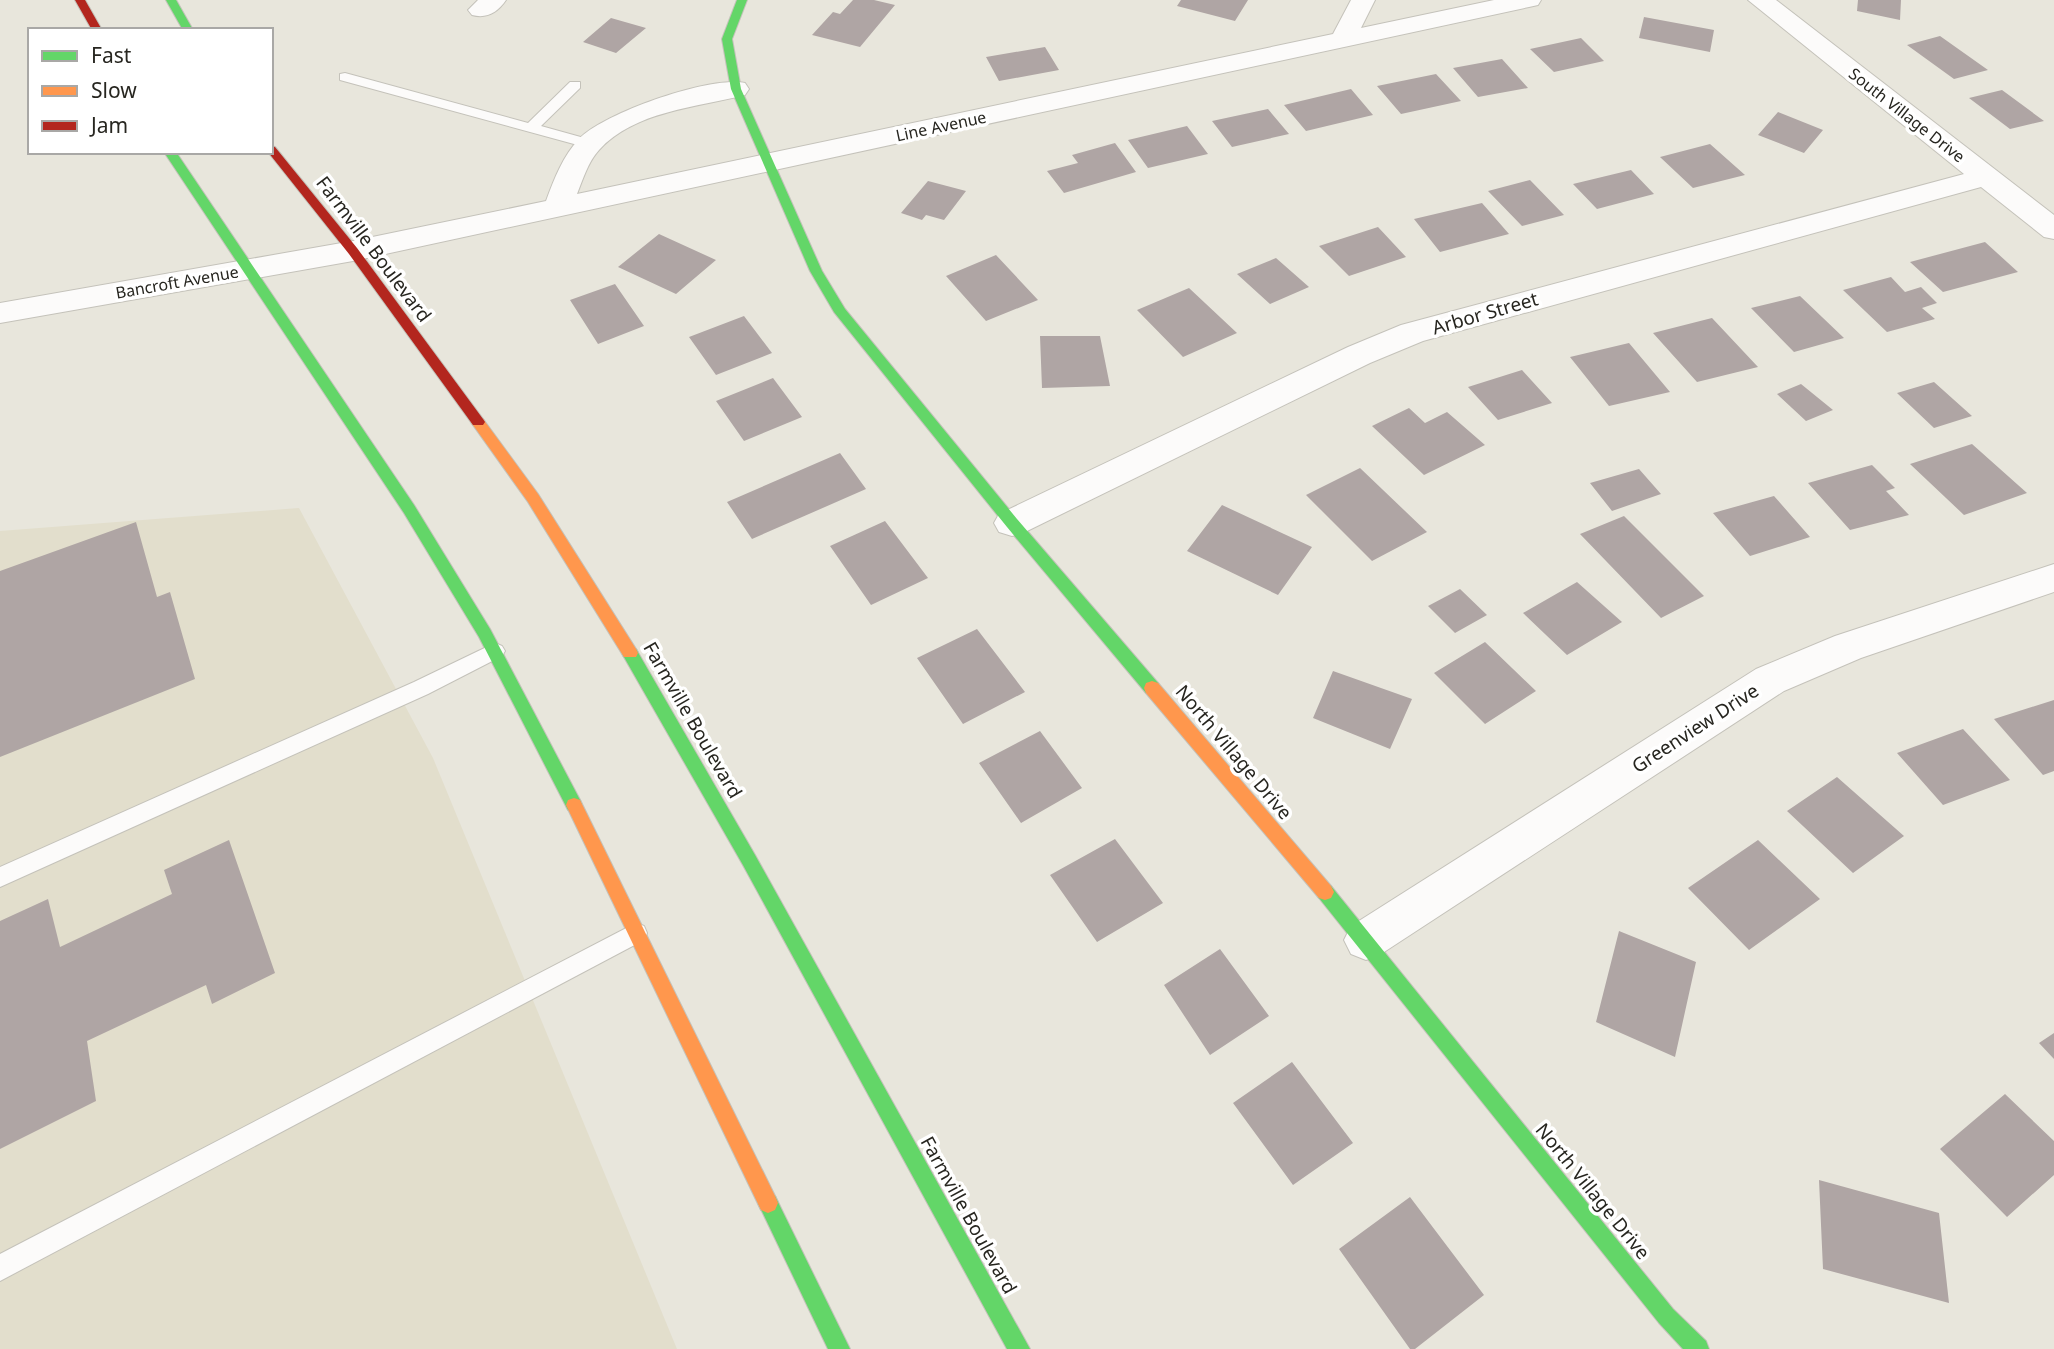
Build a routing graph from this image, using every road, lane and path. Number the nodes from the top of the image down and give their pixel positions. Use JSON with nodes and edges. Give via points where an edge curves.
{"nodes":[{"id":1,"x":80,"y":0,"type":"edge"},
{"id":2,"x":171,"y":0,"type":"edge"},
{"id":3,"x":741,"y":0,"type":"edge"},
{"id":4,"x":1363,"y":0,"type":"edge"},
{"id":5,"x":1529,"y":0,"type":"edge"},
{"id":6,"x":1759,"y":0,"type":"edge"},
{"id":7,"x":96,"y":28,"type":"edge"},
{"id":8,"x":187,"y":28,"type":"edge"},
{"id":9,"x":1343,"y":39,"type":"junction"},
{"id":10,"x":345,"y":77,"type":"dead end"},
{"id":11,"x":575,"y":85,"type":"dead end"},
{"id":12,"x":736,"y":89,"type":"junction"},
{"id":13,"x":531,"y":128,"type":"junction"},
{"id":14,"x":590,"y":144,"type":"junction"},
{"id":15,"x":273,"y":151,"type":"edge"},
{"id":16,"x":171,"y":154,"type":"edge"},
{"id":17,"x":767,"y":163,"type":"junction"},
{"id":18,"x":1986,"y":177,"type":"junction"},
{"id":19,"x":558,"y":205,"type":"junction"},
{"id":20,"x":2054,"y":230,"type":"edge"},
{"id":21,"x":354,"y":251,"type":"junction"},
{"id":22,"x":247,"y":269,"type":"junction"},
{"id":23,"x":0,"y":313,"type":"edge"},
{"id":24,"x":1012,"y":523,"type":"junction"},
{"id":25,"x":2054,"y":578,"type":"edge"},
{"id":26,"x":495,"y":651,"type":"junction"},
{"id":27,"x":0,"y":877,"type":"edge"},
{"id":28,"x":636,"y":933,"type":"junction"},
{"id":29,"x":1366,"y":940,"type":"junction"},
{"id":30,"x":0,"y":1268,"type":"edge"},
{"id":31,"x":839,"y":1349,"type":"edge"},
{"id":32,"x":1019,"y":1349,"type":"edge"},
{"id":33,"x":1698,"y":1349,"type":"edge"}],
"edges":[{"from":1,"to":7,"type":"main road"},
{"from":2,"to":8,"type":"main road"},
{"from":3,"to":12,"type":"main road","name":"North Village Drive","via":[[727,39]]},
{"from":4,"to":9,"type":"street"},
{"from":5,"to":9,"type":"street","name":"Line Avenue"},
{"from":6,"to":18,"type":"street","name":"South Village Drive"},
{"from":9,"to":17,"type":"street","name":"Line Avenue"},
{"from":10,"to":13,"type":"lane"},
{"from":11,"to":13,"type":"lane"},
{"from":12,"to":14,"type":"street","via":[[659,107],[604,132]]},
{"from":12,"to":17,"type":"main road","name":"North Village Drive"},
{"from":13,"to":14,"type":"lane"},
{"from":14,"to":19,"type":"street","via":[[575,164]]},
{"from":15,"to":21,"type":"main road","name":"Farmville Boulevard"},
{"from":16,"to":22,"type":"main road"},
{"from":17,"to":19,"type":"street","name":"Line Avenue"},
{"from":17,"to":24,"type":"main road","name":"North Village Drive","via":[[816,271],[840,312]]},
{"from":18,"to":20,"type":"street","name":"South Village Drive"},
{"from":18,"to":24,"type":"street","name":"Arbor Street","via":[[1412,333]]},
{"from":19,"to":21,"type":"street","name":"Line Avenue"},
{"from":21,"to":22,"type":"street","name":"Bancroft Avenue"},
{"from":21,"to":32,"type":"main road","name":"Farmville Boulevard","via":[[533,498],[639,668]]},
{"from":22,"to":23,"type":"street","name":"Bancroft Avenue"},
{"from":22,"to":26,"type":"main road","via":[[409,509]]},
{"from":24,"to":29,"type":"main road","name":"North Village Drive"},
{"from":25,"to":29,"type":"street","name":"Greenview Drive","via":[[1848,647],[1770,680]]},
{"from":26,"to":27,"type":"lane"},
{"from":26,"to":28,"type":"main road"},
{"from":28,"to":30,"type":"lane"},
{"from":28,"to":31,"type":"main road"},
{"from":29,"to":33,"type":"main road","name":"North Village Drive","via":[[1666,1316]]}]}
